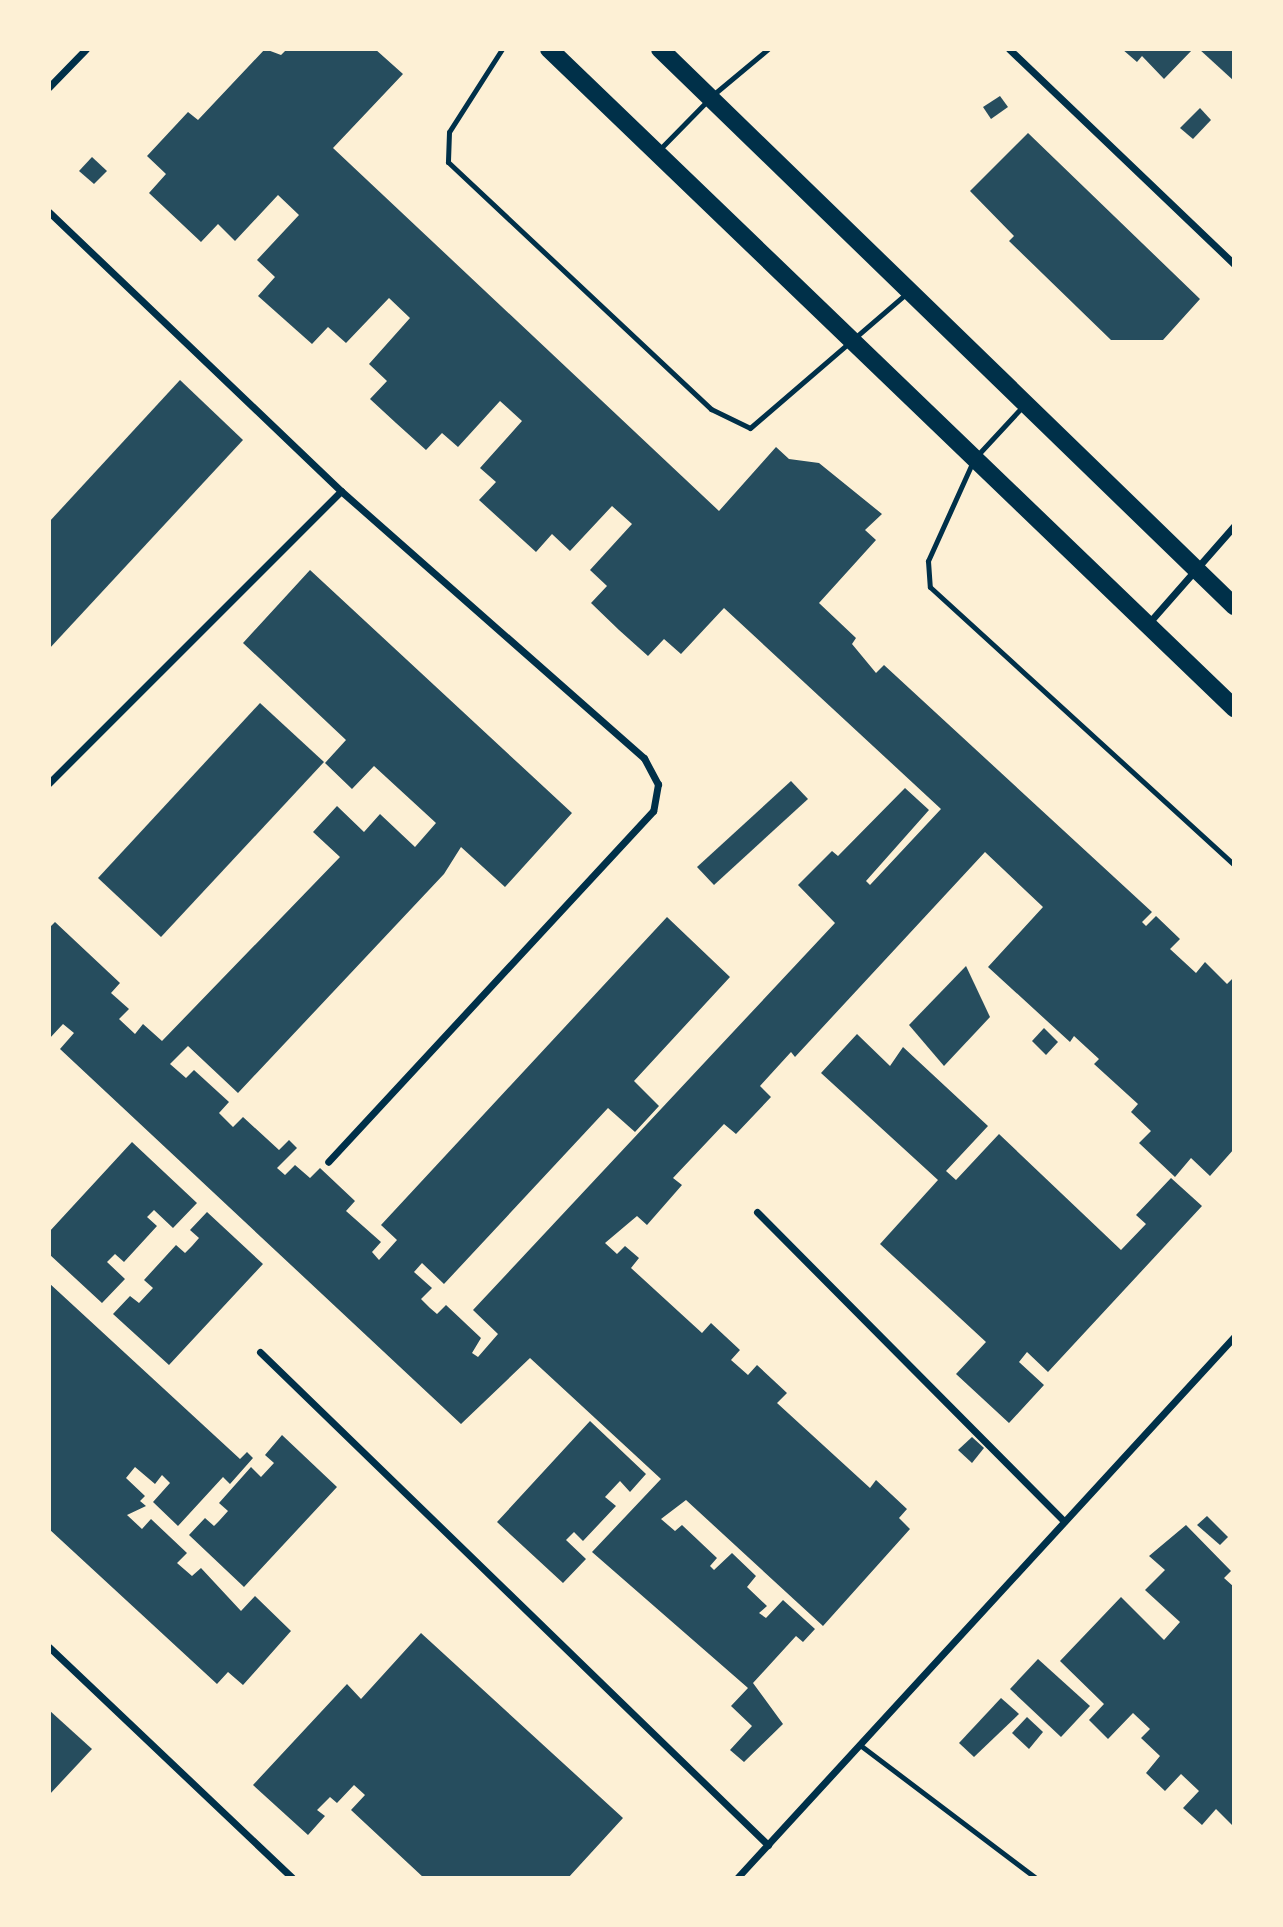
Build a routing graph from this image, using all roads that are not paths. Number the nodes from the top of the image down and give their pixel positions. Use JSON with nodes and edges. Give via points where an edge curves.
{"nodes":[{"id":1,"x":86,"y":49,"type":"edge"},
{"id":2,"x":502,"y":49,"type":"edge"},
{"id":3,"x":548,"y":49,"type":"edge"},
{"id":4,"x":660,"y":49,"type":"edge"},
{"id":5,"x":768,"y":49,"type":"edge"},
{"id":6,"x":1009,"y":49,"type":"edge"},
{"id":7,"x":49,"y":87,"type":"edge"},
{"id":8,"x":710,"y":98,"type":"junction"},
{"id":9,"x":656,"y":152,"type":"junction"},
{"id":10,"x":49,"y":212,"type":"edge"},
{"id":11,"x":1234,"y":264,"type":"edge"},
{"id":12,"x":908,"y":293,"type":"junction"},
{"id":13,"x":853,"y":342,"type":"junction"},
{"id":14,"x":1024,"y":405,"type":"junction"},
{"id":15,"x":974,"y":459,"type":"junction"},
{"id":16,"x":341,"y":491,"type":"junction"},
{"id":17,"x":1234,"y":526,"type":"edge"},
{"id":18,"x":1195,"y":569,"type":"junction"},
{"id":19,"x":1234,"y":606,"type":"edge"},
{"id":20,"x":1147,"y":626,"type":"junction"},
{"id":21,"x":1234,"y":708,"type":"edge"},
{"id":22,"x":49,"y":783,"type":"edge"},
{"id":23,"x":1234,"y":865,"type":"edge"},
{"id":24,"x":328,"y":1162,"type":"dead end"},
{"id":25,"x":757,"y":1212,"type":"dead end"},
{"id":26,"x":1234,"y":1337,"type":"edge"},
{"id":27,"x":260,"y":1352,"type":"dead end"},
{"id":28,"x":1064,"y":1521,"type":"junction"},
{"id":29,"x":49,"y":1647,"type":"edge"},
{"id":30,"x":860,"y":1745,"type":"junction"},
{"id":31,"x":768,"y":1845,"type":"junction"},
{"id":32,"x":292,"y":1878,"type":"edge"},
{"id":33,"x":737,"y":1878,"type":"edge"},
{"id":34,"x":1036,"y":1878,"type":"edge"}],
"edges":[{"from":1,"to":7,"type":"street"},
{"from":2,"to":13,"type":"lane","via":[[450,132],[448,162],[710,409],[750,428]]},
{"from":3,"to":9,"type":"main road"},
{"from":4,"to":8,"type":"main road"},
{"from":5,"to":8,"type":"lane"},
{"from":6,"to":11,"type":"street"},
{"from":8,"to":9,"type":"lane"},
{"from":8,"to":12,"type":"main road"},
{"from":9,"to":13,"type":"main road"},
{"from":10,"to":16,"type":"street"},
{"from":12,"to":13,"type":"lane"},
{"from":12,"to":14,"type":"main road"},
{"from":13,"to":15,"type":"main road"},
{"from":14,"to":15,"type":"lane"},
{"from":14,"to":18,"type":"main road"},
{"from":15,"to":20,"type":"main road"},
{"from":15,"to":23,"type":"lane","via":[[928,561],[929,587]]},
{"from":16,"to":22,"type":"street"},
{"from":16,"to":24,"type":"street","via":[[644,758],[658,784],[653,811]]},
{"from":17,"to":18,"type":"street"},
{"from":18,"to":19,"type":"main road"},
{"from":18,"to":20,"type":"street"},
{"from":20,"to":21,"type":"main road"},
{"from":25,"to":28,"type":"street"},
{"from":26,"to":28,"type":"street"},
{"from":27,"to":31,"type":"street"},
{"from":28,"to":30,"type":"street"},
{"from":29,"to":32,"type":"street"},
{"from":30,"to":31,"type":"street"},
{"from":30,"to":34,"type":"lane"},
{"from":31,"to":33,"type":"street"}]}
